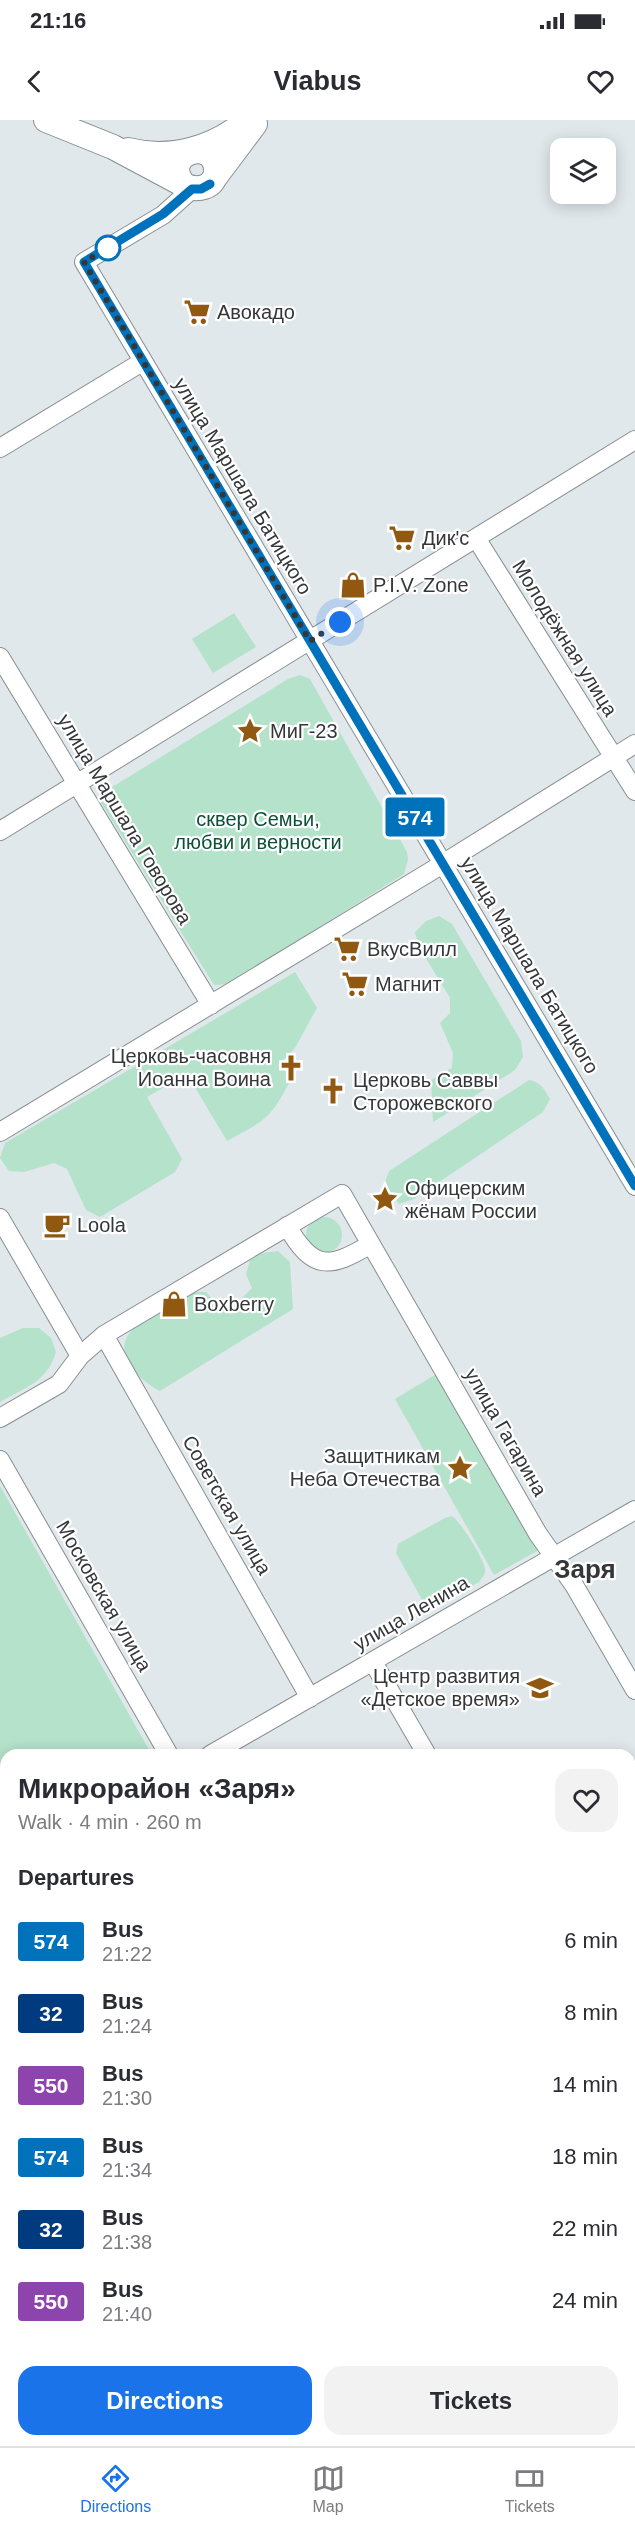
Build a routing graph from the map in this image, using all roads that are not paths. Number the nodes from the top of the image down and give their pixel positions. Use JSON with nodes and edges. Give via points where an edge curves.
{"nodes":[{"id":1,"x":46,"y":120,"type":"edge"},
{"id":2,"x":248,"y":120,"type":"edge"},
{"id":3,"x":259,"y":120,"type":"edge"},
{"id":4,"x":113,"y":147,"type":"junction"},
{"id":5,"x":194,"y":150,"type":"junction"},
{"id":6,"x":195,"y":186,"type":"junction"},
{"id":7,"x":142,"y":362,"type":"junction"},
{"id":8,"x":635,"y":440,"type":"edge"},
{"id":9,"x":0,"y":448,"type":"edge"},
{"id":10,"x":476,"y":538,"type":"junction"},
{"id":11,"x":310,"y":641,"type":"junction"},
{"id":12,"x":0,"y":657,"type":"edge"},
{"id":13,"x":635,"y":744,"type":"edge"},
{"id":14,"x":614,"y":758,"type":"junction"},
{"id":15,"x":77,"y":784,"type":"junction"},
{"id":16,"x":635,"y":791,"type":"edge"},
{"id":17,"x":0,"y":831,"type":"edge"},
{"id":18,"x":443,"y":863,"type":"junction"},
{"id":19,"x":211,"y":1005,"type":"junction"},
{"id":20,"x":0,"y":1132,"type":"edge"},
{"id":21,"x":635,"y":1186,"type":"edge"},
{"id":22,"x":0,"y":1218,"type":"edge"},
{"id":23,"x":287,"y":1226,"type":"junction"},
{"id":24,"x":371,"y":1244,"type":"junction"},
{"id":25,"x":104,"y":1335,"type":"junction"},
{"id":26,"x":80,"y":1356,"type":"junction"},
{"id":27,"x":0,"y":1418,"type":"edge"},
{"id":28,"x":0,"y":1460,"type":"edge"},
{"id":29,"x":635,"y":1510,"type":"edge"},
{"id":30,"x":554,"y":1557,"type":"junction"},
{"id":31,"x":373,"y":1662,"type":"junction"},
{"id":32,"x":635,"y":1690,"type":"edge"},
{"id":33,"x":310,"y":1698,"type":"junction"},
{"id":34,"x":166,"y":1749,"type":"edge"},
{"id":35,"x":221,"y":1749,"type":"edge"},
{"id":36,"x":424,"y":1749,"type":"edge"}],
"edges":[{"from":1,"to":4,"type":"main road"},
{"from":2,"to":5,"type":"main road","via":[[218,141]]},
{"from":3,"to":6,"type":"main road"},
{"from":4,"to":5,"type":"main road","via":[[148,153]]},
{"from":4,"to":6,"type":"main road"},
{"from":5,"to":6,"type":"main road","via":[[206,153],[216,170]]},
{"from":6,"to":7,"type":"street","name":"улица Маршала Батицкого","via":[[163,214],[84,262]]},
{"from":7,"to":9,"type":"street"},
{"from":7,"to":11,"type":"street","name":"улица Маршала Батицкого"},
{"from":8,"to":10,"type":"street"},
{"from":10,"to":11,"type":"street"},
{"from":10,"to":14,"type":"street","name":"Молодёжная улица"},
{"from":11,"to":15,"type":"street"},
{"from":11,"to":18,"type":"street","name":"улица Маршала Батицкого"},
{"from":12,"to":15,"type":"street","name":"улица Маршала Говорова"},
{"from":13,"to":14,"type":"street"},
{"from":14,"to":16,"type":"street","name":"Молодёжная улица"},
{"from":14,"to":18,"type":"street"},
{"from":15,"to":17,"type":"street"},
{"from":15,"to":19,"type":"street","name":"улица Маршала Говорова"},
{"from":18,"to":19,"type":"street"},
{"from":18,"to":21,"type":"street","name":"улица Маршала Батицкого"},
{"from":19,"to":20,"type":"street"},
{"from":22,"to":26,"type":"street"},
{"from":23,"to":24,"type":"street","via":[[301,1250],[322,1261],[347,1258]]},
{"from":23,"to":24,"type":"street","name":"улица Гагарина","via":[[342,1194]]},
{"from":23,"to":25,"type":"street"},
{"from":24,"to":30,"type":"street","name":"улица Гагарина"},
{"from":25,"to":26,"type":"street"},
{"from":25,"to":33,"type":"street","name":"Советская улица"},
{"from":26,"to":27,"type":"street","via":[[59,1384]]},
{"from":28,"to":34,"type":"street","name":"Московская улица"},
{"from":29,"to":30,"type":"street","name":"улица Ленина"},
{"from":30,"to":31,"type":"street","name":"улица Ленина"},
{"from":30,"to":32,"type":"street","name":"улица Гагарина"},
{"from":31,"to":33,"type":"street","name":"улица Ленина"},
{"from":31,"to":36,"type":"street"},
{"from":33,"to":35,"type":"street","name":"улица Ленина"}]}
